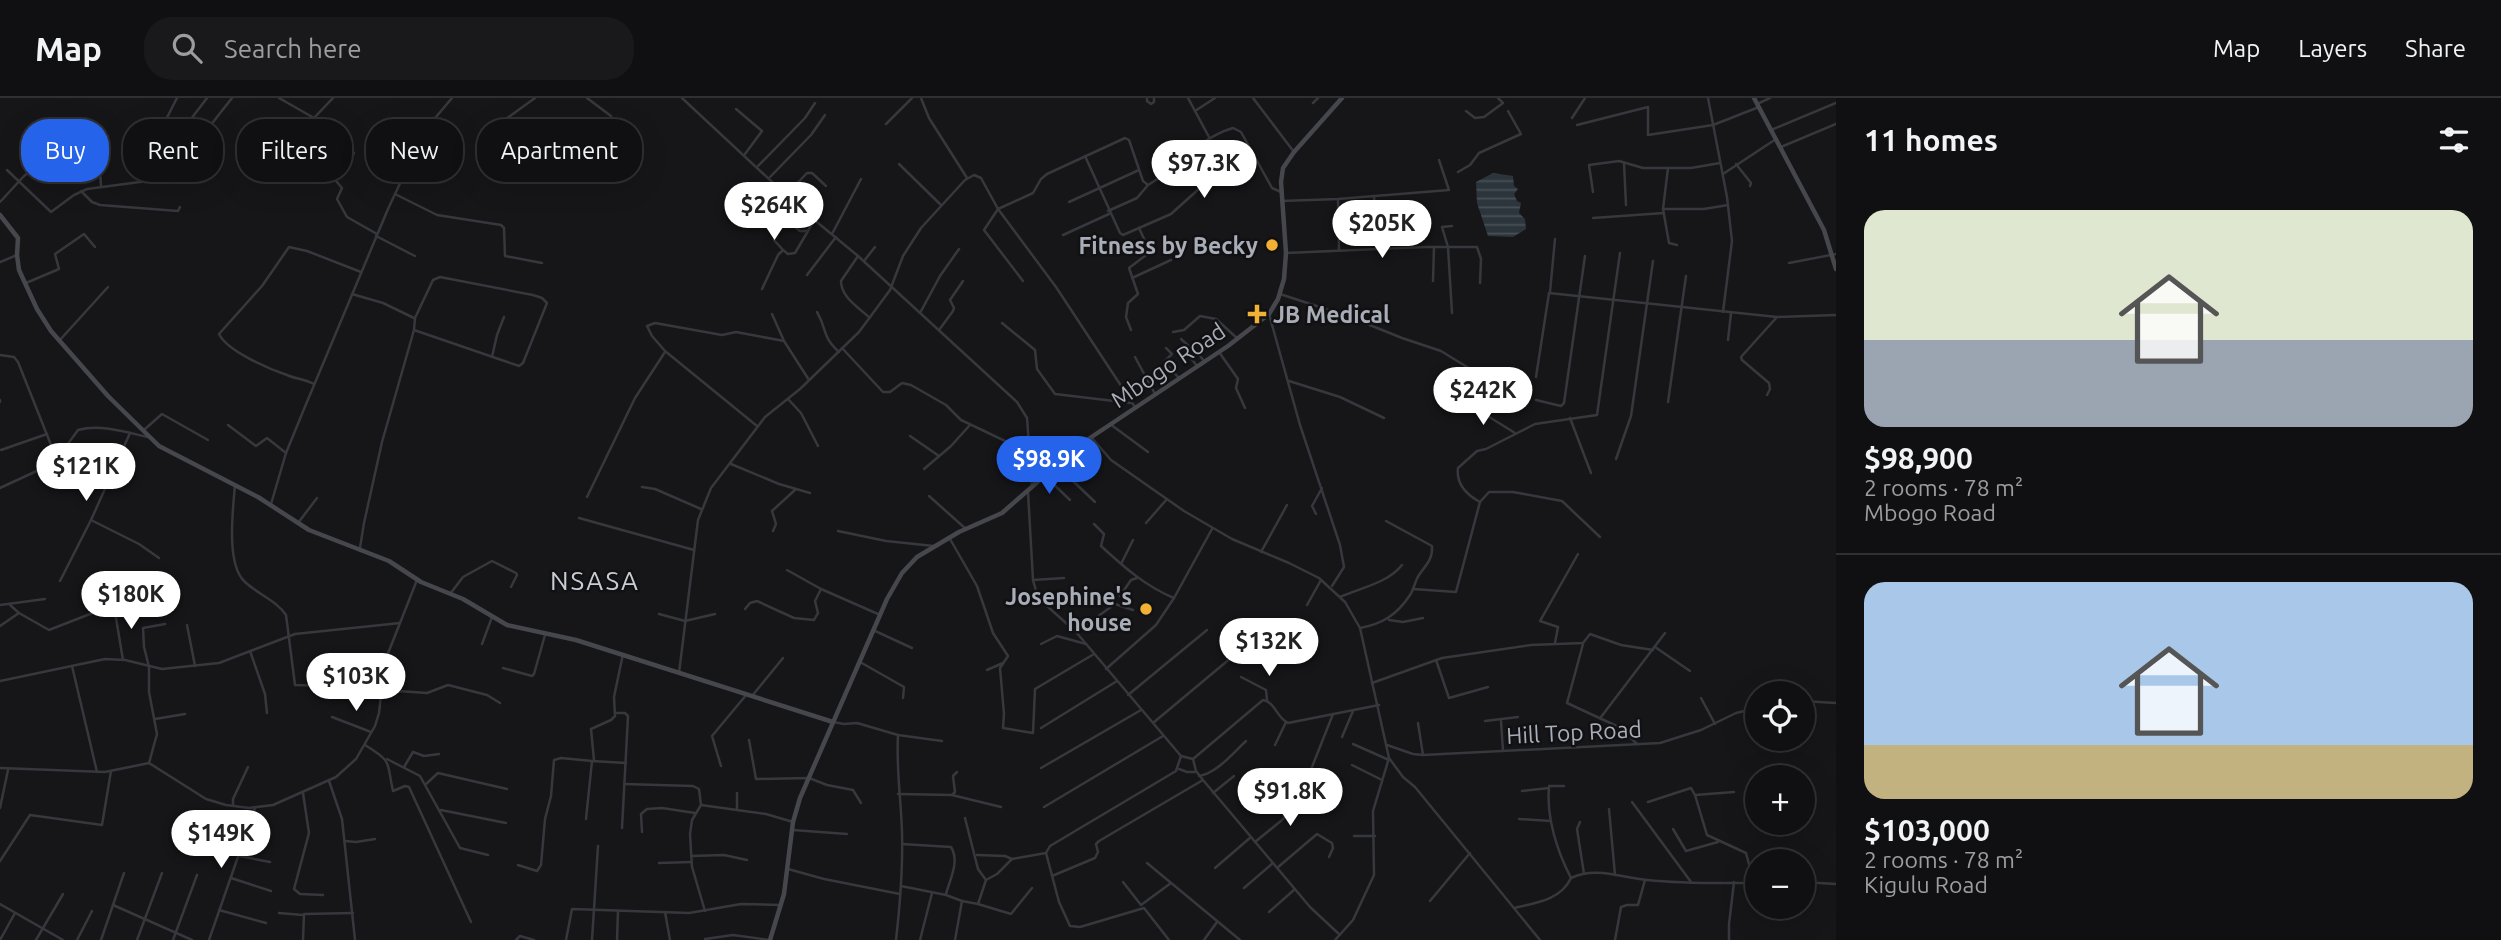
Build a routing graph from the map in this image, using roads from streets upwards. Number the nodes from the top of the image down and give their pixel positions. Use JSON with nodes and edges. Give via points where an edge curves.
{"nodes":[{"id":1,"x":177,"y":98,"type":"edge"},
{"id":2,"x":207,"y":98,"type":"edge"},
{"id":3,"x":232,"y":98,"type":"edge"},
{"id":4,"x":279,"y":98,"type":"edge"},
{"id":5,"x":333,"y":98,"type":"edge"},
{"id":6,"x":452,"y":98,"type":"edge"},
{"id":7,"x":536,"y":98,"type":"edge"},
{"id":8,"x":587,"y":98,"type":"edge"},
{"id":9,"x":682,"y":98,"type":"edge"},
{"id":10,"x":912,"y":98,"type":"edge"},
{"id":11,"x":921,"y":98,"type":"edge"},
{"id":12,"x":1147,"y":98,"type":"edge"},
{"id":13,"x":1154,"y":98,"type":"edge"},
{"id":14,"x":1188,"y":98,"type":"edge"},
{"id":15,"x":1214,"y":98,"type":"edge"},
{"id":16,"x":1253,"y":98,"type":"edge"},
{"id":17,"x":1318,"y":98,"type":"edge"},
{"id":18,"x":1342,"y":98,"type":"edge"},
{"id":19,"x":1498,"y":98,"type":"edge"},
{"id":20,"x":1585,"y":98,"type":"edge"},
{"id":21,"x":1708,"y":98,"type":"edge"},
{"id":22,"x":1754,"y":98,"type":"edge"},
{"id":23,"x":1770,"y":98,"type":"edge"},
{"id":24,"x":814,"y":103,"type":"dead end"},
{"id":25,"x":1313,"y":103,"type":"dead end"},
{"id":26,"x":1836,"y":103,"type":"edge"},
{"id":27,"x":1758,"y":105,"type":"junction"},
{"id":28,"x":736,"y":109,"type":"dead end"},
{"id":29,"x":1195,"y":111,"type":"junction"},
{"id":30,"x":1466,"y":111,"type":"dead end"},
{"id":31,"x":1508,"y":111,"type":"dead end"},
{"id":32,"x":825,"y":115,"type":"dead end"},
{"id":33,"x":611,"y":116,"type":"dead end"},
{"id":34,"x":314,"y":118,"type":"joint"},
{"id":35,"x":1572,"y":118,"type":"dead end"},
{"id":36,"x":167,"y":119,"type":"edge"},
{"id":37,"x":190,"y":119,"type":"edge"},
{"id":38,"x":215,"y":119,"type":"edge"},
{"id":39,"x":506,"y":119,"type":"edge"},
{"id":40,"x":886,"y":124,"type":"dead end"},
{"id":41,"x":1836,"y":124,"type":"edge"},
{"id":42,"x":1577,"y":125,"type":"dead end"},
{"id":43,"x":1713,"y":125,"type":"junction"},
{"id":44,"x":1771,"y":130,"type":"junction"},
{"id":45,"x":1209,"y":137,"type":"junction"},
{"id":46,"x":1776,"y":139,"type":"junction"},
{"id":47,"x":1779,"y":148,"type":"junction"},
{"id":48,"x":1191,"y":150,"type":"junction"},
{"id":49,"x":352,"y":151,"type":"edge"},
{"id":50,"x":1294,"y":152,"type":"junction"},
{"id":51,"x":353,"y":155,"type":"dead end"},
{"id":52,"x":745,"y":155,"type":"junction"},
{"id":53,"x":1085,"y":156,"type":"junction"},
{"id":54,"x":1439,"y":160,"type":"dead end"},
{"id":55,"x":1625,"y":163,"type":"junction"},
{"id":56,"x":1720,"y":163,"type":"junction"},
{"id":57,"x":899,"y":164,"type":"dead end"},
{"id":58,"x":1736,"y":164,"type":"junction"},
{"id":59,"x":758,"y":166,"type":"junction"},
{"id":60,"x":1668,"y":168,"type":"junction"},
{"id":61,"x":7,"y":170,"type":"dead end"},
{"id":62,"x":1139,"y":170,"type":"junction"},
{"id":63,"x":1458,"y":172,"type":"dead end"},
{"id":64,"x":1723,"y":174,"type":"junction"},
{"id":65,"x":770,"y":177,"type":"junction"},
{"id":66,"x":967,"y":178,"type":"junction"},
{"id":67,"x":861,"y":179,"type":"dead end"},
{"id":68,"x":18,"y":182,"type":"junction"},
{"id":69,"x":128,"y":182,"type":"edge"},
{"id":70,"x":338,"y":182,"type":"edge"},
{"id":71,"x":1148,"y":185,"type":"junction"},
{"id":72,"x":101,"y":186,"type":"junction"},
{"id":73,"x":826,"y":186,"type":"dead end"},
{"id":74,"x":1749,"y":186,"type":"dead end"},
{"id":75,"x":1099,"y":190,"type":"junction"},
{"id":76,"x":81,"y":191,"type":"junction"},
{"id":77,"x":749,"y":191,"type":"dead end"},
{"id":78,"x":1281,"y":192,"type":"junction"},
{"id":79,"x":1593,"y":192,"type":"dead end"},
{"id":80,"x":395,"y":194,"type":"junction"},
{"id":81,"x":787,"y":194,"type":"junction"},
{"id":82,"x":1374,"y":196,"type":"junction"},
{"id":83,"x":1338,"y":199,"type":"junction"},
{"id":84,"x":1282,"y":201,"type":"junction"},
{"id":85,"x":0,"y":202,"type":"edge"},
{"id":86,"x":1069,"y":202,"type":"dead end"},
{"id":87,"x":941,"y":205,"type":"junction"},
{"id":88,"x":1626,"y":205,"type":"dead end"},
{"id":89,"x":1728,"y":205,"type":"junction"},
{"id":90,"x":180,"y":207,"type":"dead end"},
{"id":91,"x":998,"y":209,"type":"junction"},
{"id":92,"x":1663,"y":211,"type":"junction"},
{"id":93,"x":1109,"y":212,"type":"junction"},
{"id":94,"x":0,"y":215,"type":"edge"},
{"id":95,"x":1593,"y":218,"type":"dead end"},
{"id":96,"x":815,"y":219,"type":"junction"},
{"id":97,"x":1452,"y":226,"type":"dead end"},
{"id":98,"x":1139,"y":228,"type":"junction"},
{"id":99,"x":808,"y":231,"type":"junction"},
{"id":100,"x":1063,"y":234,"type":"dead end"},
{"id":101,"x":377,"y":235,"type":"junction"},
{"id":102,"x":834,"y":236,"type":"junction"},
{"id":103,"x":1555,"y":239,"type":"dead end"},
{"id":104,"x":774,"y":240,"type":"dead end"},
{"id":105,"x":1677,"y":245,"type":"dead end"},
{"id":106,"x":95,"y":247,"type":"dead end"},
{"id":107,"x":875,"y":247,"type":"dead end"},
{"id":108,"x":1434,"y":247,"type":"junction"},
{"id":109,"x":1448,"y":247,"type":"junction"},
{"id":110,"x":959,"y":249,"type":"dead end"},
{"id":111,"x":1377,"y":249,"type":"junction"},
{"id":112,"x":783,"y":250,"type":"junction"},
{"id":113,"x":1339,"y":250,"type":"junction"},
{"id":114,"x":1286,"y":253,"type":"junction"},
{"id":115,"x":1620,"y":253,"type":"dead end"},
{"id":116,"x":1834,"y":254,"type":"edge"},
{"id":117,"x":17,"y":256,"type":"junction"},
{"id":118,"x":415,"y":256,"type":"dead end"},
{"id":119,"x":859,"y":256,"type":"junction"},
{"id":120,"x":1585,"y":256,"type":"dead end"},
{"id":121,"x":1171,"y":260,"type":"dead end"},
{"id":122,"x":864,"y":261,"type":"junction"},
{"id":123,"x":1653,"y":261,"type":"dead end"},
{"id":124,"x":0,"y":262,"type":"edge"},
{"id":125,"x":542,"y":263,"type":"dead end"},
{"id":126,"x":1789,"y":263,"type":"dead end"},
{"id":127,"x":1836,"y":269,"type":"edge"},
{"id":128,"x":361,"y":272,"type":"junction"},
{"id":129,"x":807,"y":275,"type":"dead end"},
{"id":130,"x":1686,"y":276,"type":"dead end"},
{"id":131,"x":1132,"y":278,"type":"junction"},
{"id":132,"x":962,"y":281,"type":"dead end"},
{"id":133,"x":1023,"y":281,"type":"dead end"},
{"id":134,"x":1433,"y":281,"type":"dead end"},
{"id":135,"x":26,"y":283,"type":"junction"},
{"id":136,"x":1480,"y":283,"type":"dead end"},
{"id":137,"x":108,"y":287,"type":"dead end"},
{"id":138,"x":892,"y":287,"type":"junction"},
{"id":139,"x":762,"y":289,"type":"dead end"},
{"id":140,"x":1549,"y":293,"type":"junction"},
{"id":141,"x":352,"y":294,"type":"junction"},
{"id":142,"x":1280,"y":294,"type":"junction"},
{"id":143,"x":1579,"y":298,"type":"junction"},
{"id":144,"x":1613,"y":301,"type":"junction"},
{"id":145,"x":1647,"y":304,"type":"junction"},
{"id":146,"x":1682,"y":307,"type":"junction"},
{"id":147,"x":817,"y":312,"type":"dead end"},
{"id":148,"x":1723,"y":312,"type":"junction"},
{"id":149,"x":920,"y":313,"type":"junction"},
{"id":150,"x":1452,"y":313,"type":"dead end"},
{"id":151,"x":1731,"y":313,"type":"junction"},
{"id":152,"x":772,"y":314,"type":"dead end"},
{"id":153,"x":1269,"y":314,"type":"junction"},
{"id":154,"x":1836,"y":315,"type":"edge"},
{"id":155,"x":504,"y":317,"type":"dead end"},
{"id":156,"x":1777,"y":317,"type":"junction"},
{"id":157,"x":415,"y":318,"type":"junction"},
{"id":158,"x":870,"y":318,"type":"junction"},
{"id":159,"x":1002,"y":323,"type":"dead end"},
{"id":160,"x":414,"y":330,"type":"junction"},
{"id":161,"x":939,"y":330,"type":"junction"},
{"id":162,"x":1131,"y":330,"type":"dead end"},
{"id":163,"x":1173,"y":332,"type":"dead end"},
{"id":164,"x":1181,"y":339,"type":"dead end"},
{"id":165,"x":1238,"y":339,"type":"junction"},
{"id":166,"x":1728,"y":340,"type":"dead end"},
{"id":167,"x":59,"y":341,"type":"junction"},
{"id":168,"x":784,"y":341,"type":"junction"},
{"id":169,"x":1166,"y":348,"type":"dead end"},
{"id":170,"x":1192,"y":349,"type":"junction"},
{"id":171,"x":841,"y":350,"type":"junction"},
{"id":172,"x":665,"y":351,"type":"junction"},
{"id":173,"x":1219,"y":352,"type":"junction"},
{"id":174,"x":0,"y":355,"type":"edge"},
{"id":175,"x":1135,"y":356,"type":"dead end"},
{"id":176,"x":492,"y":357,"type":"junction"},
{"id":177,"x":1204,"y":361,"type":"junction"},
{"id":178,"x":0,"y":363,"type":"edge"},
{"id":179,"x":1197,"y":366,"type":"junction"},
{"id":180,"x":1535,"y":377,"type":"dead end"},
{"id":181,"x":1179,"y":378,"type":"junction"},
{"id":182,"x":809,"y":380,"type":"junction"},
{"id":183,"x":1288,"y":381,"type":"junction"},
{"id":184,"x":1493,"y":383,"type":"dead end"},
{"id":185,"x":314,"y":384,"type":"junction"},
{"id":186,"x":1156,"y":394,"type":"junction"},
{"id":187,"x":1767,"y":395,"type":"dead end"},
{"id":188,"x":789,"y":399,"type":"junction"},
{"id":189,"x":1462,"y":400,"type":"dead end"},
{"id":190,"x":1536,"y":400,"type":"dead end"},
{"id":191,"x":1668,"y":402,"type":"dead end"},
{"id":192,"x":1133,"y":405,"type":"junction"},
{"id":193,"x":1245,"y":408,"type":"dead end"},
{"id":194,"x":1384,"y":418,"type":"dead end"},
{"id":195,"x":1570,"y":418,"type":"junction"},
{"id":196,"x":1110,"y":424,"type":"junction"},
{"id":197,"x":228,"y":425,"type":"dead end"},
{"id":198,"x":970,"y":425,"type":"junction"},
{"id":199,"x":757,"y":426,"type":"junction"},
{"id":200,"x":142,"y":432,"type":"junction"},
{"id":201,"x":130,"y":433,"type":"junction"},
{"id":202,"x":47,"y":434,"type":"junction"},
{"id":203,"x":1517,"y":434,"type":"junction"},
{"id":204,"x":910,"y":436,"type":"dead end"},
{"id":205,"x":147,"y":437,"type":"junction"},
{"id":206,"x":1091,"y":437,"type":"junction"},
{"id":207,"x":208,"y":440,"type":"dead end"},
{"id":208,"x":818,"y":446,"type":"dead end"},
{"id":209,"x":1,"y":450,"type":"edge"},
{"id":210,"x":1029,"y":452,"type":"junction"},
{"id":211,"x":1148,"y":452,"type":"dead end"},
{"id":212,"x":286,"y":453,"type":"junction"},
{"id":213,"x":939,"y":456,"type":"junction"},
{"id":214,"x":1616,"y":459,"type":"dead end"},
{"id":215,"x":57,"y":460,"type":"junction"},
{"id":216,"x":731,"y":464,"type":"junction"},
{"id":217,"x":1056,"y":465,"type":"junction"},
{"id":218,"x":924,"y":469,"type":"dead end"},
{"id":219,"x":1591,"y":473,"type":"dead end"},
{"id":220,"x":1044,"y":475,"type":"junction"},
{"id":221,"x":234,"y":485,"type":"junction"},
{"id":222,"x":642,"y":487,"type":"dead end"},
{"id":223,"x":0,"y":488,"type":"edge"},
{"id":224,"x":1322,"y":488,"type":"junction"},
{"id":225,"x":796,"y":489,"type":"junction"},
{"id":226,"x":1030,"y":490,"type":"junction"},
{"id":227,"x":810,"y":494,"type":"dead end"},
{"id":228,"x":929,"y":496,"type":"dead end"},
{"id":229,"x":587,"y":497,"type":"dead end"},
{"id":230,"x":317,"y":498,"type":"dead end"},
{"id":231,"x":1167,"y":499,"type":"junction"},
{"id":232,"x":1070,"y":500,"type":"dead end"},
{"id":233,"x":1094,"y":502,"type":"dead end"},
{"id":234,"x":1480,"y":502,"type":"junction"},
{"id":235,"x":271,"y":504,"type":"junction"},
{"id":236,"x":1287,"y":505,"type":"dead end"},
{"id":237,"x":701,"y":509,"type":"junction"},
{"id":238,"x":1316,"y":514,"type":"dead end"},
{"id":239,"x":579,"y":518,"type":"dead end"},
{"id":240,"x":91,"y":520,"type":"junction"},
{"id":241,"x":1386,"y":521,"type":"dead end"},
{"id":242,"x":298,"y":523,"type":"junction"},
{"id":243,"x":1146,"y":523,"type":"dead end"},
{"id":244,"x":1094,"y":524,"type":"dead end"},
{"id":245,"x":966,"y":529,"type":"junction"},
{"id":246,"x":1212,"y":529,"type":"junction"},
{"id":247,"x":773,"y":531,"type":"dead end"},
{"id":248,"x":838,"y":531,"type":"dead end"},
{"id":249,"x":949,"y":537,"type":"junction"},
{"id":250,"x":1600,"y":537,"type":"dead end"},
{"id":251,"x":1133,"y":540,"type":"dead end"},
{"id":252,"x":934,"y":546,"type":"junction"},
{"id":253,"x":360,"y":548,"type":"junction"},
{"id":254,"x":694,"y":550,"type":"junction"},
{"id":255,"x":1261,"y":552,"type":"junction"},
{"id":256,"x":1578,"y":554,"type":"dead end"},
{"id":257,"x":159,"y":558,"type":"dead end"},
{"id":258,"x":1121,"y":564,"type":"junction"},
{"id":259,"x":1402,"y":565,"type":"dead end"},
{"id":260,"x":787,"y":570,"type":"dead end"},
{"id":261,"x":1064,"y":578,"type":"dead end"},
{"id":262,"x":1137,"y":578,"type":"junction"},
{"id":263,"x":417,"y":580,"type":"junction"},
{"id":264,"x":1033,"y":580,"type":"junction"},
{"id":265,"x":1321,"y":580,"type":"junction"},
{"id":266,"x":60,"y":581,"type":"dead end"},
{"id":267,"x":511,"y":587,"type":"dead end"},
{"id":268,"x":1332,"y":587,"type":"junction"},
{"id":269,"x":821,"y":589,"type":"junction"},
{"id":270,"x":1413,"y":589,"type":"junction"},
{"id":271,"x":146,"y":594,"type":"dead end"},
{"id":272,"x":450,"y":594,"type":"junction"},
{"id":273,"x":1120,"y":596,"type":"dead end"},
{"id":274,"x":1340,"y":597,"type":"junction"},
{"id":275,"x":1174,"y":598,"type":"junction"},
{"id":276,"x":45,"y":599,"type":"dead end"},
{"id":277,"x":0,"y":605,"type":"edge"},
{"id":278,"x":10,"y":605,"type":"junction"},
{"id":279,"x":1307,"y":605,"type":"dead end"},
{"id":280,"x":114,"y":606,"type":"junction"},
{"id":281,"x":745,"y":609,"type":"dead end"},
{"id":282,"x":1133,"y":610,"type":"dead end"},
{"id":283,"x":19,"y":613,"type":"junction"},
{"id":284,"x":404,"y":613,"type":"junction"},
{"id":285,"x":410,"y":613,"type":"dead end"},
{"id":286,"x":659,"y":614,"type":"dead end"},
{"id":287,"x":715,"y":614,"type":"dead end"},
{"id":288,"x":880,"y":615,"type":"junction"},
{"id":289,"x":492,"y":616,"type":"junction"},
{"id":290,"x":1423,"y":618,"type":"dead end"},
{"id":291,"x":1387,"y":619,"type":"junction"},
{"id":292,"x":685,"y":621,"type":"junction"},
{"id":293,"x":400,"y":623,"type":"junction"},
{"id":294,"x":165,"y":624,"type":"dead end"},
{"id":295,"x":187,"y":625,"type":"dead end"},
{"id":296,"x":0,"y":626,"type":"edge"},
{"id":297,"x":1360,"y":628,"type":"junction"},
{"id":298,"x":873,"y":630,"type":"junction"},
{"id":299,"x":1207,"y":630,"type":"dead end"},
{"id":300,"x":1076,"y":632,"type":"junction"},
{"id":301,"x":546,"y":633,"type":"junction"},
{"id":302,"x":1665,"y":633,"type":"dead end"},
{"id":303,"x":290,"y":636,"type":"junction"},
{"id":304,"x":1041,"y":643,"type":"dead end"},
{"id":305,"x":1583,"y":643,"type":"junction"},
{"id":306,"x":482,"y":644,"type":"dead end"},
{"id":307,"x":1086,"y":644,"type":"junction"},
{"id":308,"x":1555,"y":644,"type":"junction"},
{"id":309,"x":912,"y":648,"type":"dead end"},
{"id":310,"x":1654,"y":648,"type":"junction"},
{"id":311,"x":250,"y":651,"type":"junction"},
{"id":312,"x":622,"y":654,"type":"junction"},
{"id":313,"x":1094,"y":654,"type":"junction"},
{"id":314,"x":1232,"y":657,"type":"dead end"},
{"id":315,"x":783,"y":658,"type":"dead end"},
{"id":316,"x":123,"y":660,"type":"junction"},
{"id":317,"x":1436,"y":660,"type":"junction"},
{"id":318,"x":860,"y":662,"type":"junction"},
{"id":319,"x":1003,"y":663,"type":"junction"},
{"id":320,"x":72,"y":666,"type":"junction"},
{"id":321,"x":195,"y":666,"type":"junction"},
{"id":322,"x":149,"y":667,"type":"junction"},
{"id":323,"x":503,"y":668,"type":"dead end"},
{"id":324,"x":1106,"y":669,"type":"junction"},
{"id":325,"x":987,"y":670,"type":"dead end"},
{"id":326,"x":1690,"y":671,"type":"dead end"},
{"id":327,"x":679,"y":673,"type":"junction"},
{"id":328,"x":1241,"y":677,"type":"dead end"},
{"id":329,"x":0,"y":681,"type":"edge"},
{"id":330,"x":1117,"y":681,"type":"junction"},
{"id":331,"x":1373,"y":683,"type":"junction"},
{"id":332,"x":326,"y":687,"type":"dead end"},
{"id":333,"x":1488,"y":687,"type":"dead end"},
{"id":334,"x":381,"y":690,"type":"junction"},
{"id":335,"x":749,"y":695,"type":"junction"},
{"id":336,"x":1128,"y":695,"type":"junction"},
{"id":337,"x":903,"y":698,"type":"dead end"},
{"id":338,"x":1701,"y":698,"type":"dead end"},
{"id":339,"x":1267,"y":701,"type":"junction"},
{"id":340,"x":1815,"y":702,"type":"edge"},
{"id":341,"x":500,"y":703,"type":"dead end"},
{"id":342,"x":1836,"y":703,"type":"edge"},
{"id":343,"x":1378,"y":705,"type":"junction"},
{"id":344,"x":1141,"y":710,"type":"junction"},
{"id":345,"x":1353,"y":710,"type":"junction"},
{"id":346,"x":1745,"y":711,"type":"edge"},
{"id":347,"x":267,"y":713,"type":"dead end"},
{"id":348,"x":616,"y":713,"type":"junction"},
{"id":349,"x":186,"y":714,"type":"dead end"},
{"id":350,"x":1333,"y":714,"type":"junction"},
{"id":351,"x":332,"y":717,"type":"dead end"},
{"id":352,"x":1518,"y":718,"type":"dead end"},
{"id":353,"x":1601,"y":718,"type":"junction"},
{"id":354,"x":155,"y":719,"type":"junction"},
{"id":355,"x":1485,"y":721,"type":"dead end"},
{"id":356,"x":1501,"y":721,"type":"junction"},
{"id":357,"x":833,"y":722,"type":"junction"},
{"id":358,"x":1286,"y":722,"type":"junction"},
{"id":359,"x":1153,"y":723,"type":"junction"},
{"id":360,"x":1418,"y":723,"type":"dead end"},
{"id":361,"x":1715,"y":724,"type":"junction"},
{"id":362,"x":1616,"y":725,"type":"junction"},
{"id":363,"x":1041,"y":728,"type":"dead end"},
{"id":364,"x":1617,"y":731,"type":"dead end"},
{"id":365,"x":371,"y":732,"type":"junction"},
{"id":366,"x":898,"y":735,"type":"junction"},
{"id":367,"x":1163,"y":736,"type":"junction"},
{"id":368,"x":1342,"y":737,"type":"dead end"},
{"id":369,"x":749,"y":740,"type":"dead end"},
{"id":370,"x":942,"y":741,"type":"dead end"},
{"id":371,"x":1246,"y":741,"type":"dead end"},
{"id":372,"x":1353,"y":744,"type":"dead end"},
{"id":373,"x":1637,"y":744,"type":"junction"},
{"id":374,"x":365,"y":745,"type":"junction"},
{"id":375,"x":1275,"y":745,"type":"dead end"},
{"id":376,"x":1387,"y":745,"type":"junction"},
{"id":377,"x":1503,"y":751,"type":"junction"},
{"id":378,"x":439,"y":754,"type":"dead end"},
{"id":379,"x":1423,"y":755,"type":"junction"},
{"id":380,"x":1181,"y":756,"type":"junction"},
{"id":381,"x":1193,"y":759,"type":"junction"},
{"id":382,"x":1389,"y":759,"type":"junction"},
{"id":383,"x":387,"y":760,"type":"junction"},
{"id":384,"x":593,"y":760,"type":"junction"},
{"id":385,"x":625,"y":762,"type":"junction"},
{"id":386,"x":149,"y":763,"type":"junction"},
{"id":387,"x":1352,"y":765,"type":"dead end"},
{"id":388,"x":721,"y":766,"type":"dead end"},
{"id":389,"x":248,"y":767,"type":"dead end"},
{"id":390,"x":404,"y":767,"type":"junction"},
{"id":391,"x":0,"y":768,"type":"edge"},
{"id":392,"x":1041,"y":768,"type":"dead end"},
{"id":393,"x":8,"y":769,"type":"junction"},
{"id":394,"x":1179,"y":769,"type":"junction"},
{"id":395,"x":111,"y":771,"type":"junction"},
{"id":396,"x":97,"y":772,"type":"junction"},
{"id":397,"x":957,"y":772,"type":"dead end"},
{"id":398,"x":1310,"y":772,"type":"dead end"},
{"id":399,"x":1198,"y":775,"type":"junction"},
{"id":400,"x":1234,"y":776,"type":"dead end"},
{"id":401,"x":809,"y":778,"type":"junction"},
{"id":402,"x":1203,"y":780,"type":"junction"},
{"id":403,"x":1382,"y":780,"type":"junction"},
{"id":404,"x":329,"y":781,"type":"junction"},
{"id":405,"x":426,"y":784,"type":"junction"},
{"id":406,"x":624,"y":784,"type":"junction"},
{"id":407,"x":1564,"y":786,"type":"dead end"},
{"id":408,"x":1549,"y":788,"type":"junction"},
{"id":409,"x":507,"y":789,"type":"dead end"},
{"id":410,"x":1522,"y":791,"type":"dead end"},
{"id":411,"x":1734,"y":792,"type":"dead end"},
{"id":412,"x":303,"y":793,"type":"junction"},
{"id":413,"x":737,"y":793,"type":"dead end"},
{"id":414,"x":1213,"y":793,"type":"junction"},
{"id":415,"x":898,"y":794,"type":"junction"},
{"id":416,"x":952,"y":795,"type":"junction"},
{"id":417,"x":1305,"y":795,"type":"dead end"},
{"id":418,"x":1695,"y":795,"type":"junction"},
{"id":419,"x":1632,"y":802,"type":"dead end"},
{"id":420,"x":1648,"y":802,"type":"dead end"},
{"id":421,"x":861,"y":803,"type":"dead end"},
{"id":422,"x":701,"y":805,"type":"junction"},
{"id":423,"x":233,"y":806,"type":"junction"},
{"id":424,"x":1001,"y":807,"type":"dead end"},
{"id":425,"x":1044,"y":807,"type":"dead end"},
{"id":426,"x":0,"y":808,"type":"edge"},
{"id":427,"x":256,"y":808,"type":"junction"},
{"id":428,"x":1609,"y":809,"type":"dead end"},
{"id":429,"x":440,"y":810,"type":"junction"},
{"id":430,"x":737,"y":810,"type":"junction"},
{"id":431,"x":695,"y":813,"type":"junction"},
{"id":432,"x":965,"y":818,"type":"dead end"},
{"id":433,"x":586,"y":819,"type":"dead end"},
{"id":434,"x":1519,"y":820,"type":"dead end"},
{"id":435,"x":1551,"y":821,"type":"junction"},
{"id":436,"x":793,"y":822,"type":"junction"},
{"id":437,"x":1580,"y":822,"type":"dead end"},
{"id":438,"x":506,"y":823,"type":"dead end"},
{"id":439,"x":622,"y":828,"type":"dead end"},
{"id":440,"x":1673,"y":829,"type":"dead end"},
{"id":441,"x":793,"y":830,"type":"junction"},
{"id":442,"x":642,"y":832,"type":"dead end"},
{"id":443,"x":847,"y":834,"type":"dead end"},
{"id":444,"x":1354,"y":836,"type":"dead end"},
{"id":445,"x":1375,"y":836,"type":"junction"},
{"id":446,"x":1251,"y":837,"type":"junction"},
{"id":447,"x":374,"y":839,"type":"dead end"},
{"id":448,"x":345,"y":841,"type":"junction"},
{"id":449,"x":1255,"y":842,"type":"junction"},
{"id":450,"x":1718,"y":842,"type":"junction"},
{"id":451,"x":902,"y":844,"type":"junction"},
{"id":452,"x":598,"y":846,"type":"dead end"},
{"id":453,"x":1046,"y":853,"type":"junction"},
{"id":454,"x":1470,"y":853,"type":"junction"},
{"id":455,"x":1745,"y":853,"type":"edge"},
{"id":456,"x":488,"y":855,"type":"dead end"},
{"id":457,"x":976,"y":855,"type":"junction"},
{"id":458,"x":238,"y":856,"type":"junction"},
{"id":459,"x":691,"y":856,"type":"junction"},
{"id":460,"x":1329,"y":857,"type":"dead end"},
{"id":461,"x":1012,"y":859,"type":"junction"},
{"id":462,"x":747,"y":860,"type":"dead end"},
{"id":463,"x":0,"y":861,"type":"edge"},
{"id":464,"x":270,"y":862,"type":"dead end"},
{"id":465,"x":691,"y":862,"type":"junction"},
{"id":466,"x":659,"y":863,"type":"dead end"},
{"id":467,"x":1147,"y":863,"type":"dead end"},
{"id":468,"x":1273,"y":863,"type":"junction"},
{"id":469,"x":518,"y":865,"type":"dead end"},
{"id":470,"x":1215,"y":868,"type":"dead end"},
{"id":471,"x":1277,"y":868,"type":"junction"},
{"id":472,"x":788,"y":869,"type":"junction"},
{"id":473,"x":124,"y":873,"type":"dead end"},
{"id":474,"x":162,"y":873,"type":"dead end"},
{"id":475,"x":1584,"y":874,"type":"junction"},
{"id":476,"x":1615,"y":874,"type":"junction"},
{"id":477,"x":197,"y":876,"type":"dead end"},
{"id":478,"x":1052,"y":876,"type":"junction"},
{"id":479,"x":231,"y":878,"type":"junction"},
{"id":480,"x":1571,"y":878,"type":"junction"},
{"id":481,"x":986,"y":880,"type":"junction"},
{"id":482,"x":1645,"y":880,"type":"junction"},
{"id":483,"x":1123,"y":882,"type":"dead end"},
{"id":484,"x":1691,"y":882,"type":"junction"},
{"id":485,"x":1734,"y":882,"type":"junction"},
{"id":486,"x":1745,"y":882,"type":"edge"},
{"id":487,"x":1171,"y":883,"type":"junction"},
{"id":488,"x":1815,"y":883,"type":"edge"},
{"id":489,"x":1836,"y":884,"type":"edge"},
{"id":490,"x":901,"y":886,"type":"junction"},
{"id":491,"x":1032,"y":888,"type":"dead end"},
{"id":492,"x":1244,"y":888,"type":"dead end"},
{"id":493,"x":1296,"y":889,"type":"junction"},
{"id":494,"x":271,"y":891,"type":"dead end"},
{"id":495,"x":932,"y":892,"type":"junction"},
{"id":496,"x":63,"y":894,"type":"dead end"},
{"id":497,"x":900,"y":894,"type":"junction"},
{"id":498,"x":323,"y":895,"type":"dead end"},
{"id":499,"x":946,"y":895,"type":"junction"},
{"id":500,"x":962,"y":901,"type":"junction"},
{"id":501,"x":1430,"y":901,"type":"dead end"},
{"id":502,"x":0,"y":904,"type":"edge"},
{"id":503,"x":978,"y":904,"type":"junction"},
{"id":504,"x":113,"y":905,"type":"junction"},
{"id":505,"x":781,"y":905,"type":"junction"},
{"id":506,"x":1142,"y":906,"type":"junction"},
{"id":507,"x":1514,"y":908,"type":"junction"},
{"id":508,"x":219,"y":910,"type":"junction"},
{"id":509,"x":92,"y":911,"type":"dead end"},
{"id":510,"x":594,"y":911,"type":"junction"},
{"id":511,"x":618,"y":911,"type":"junction"},
{"id":512,"x":705,"y":911,"type":"junction"},
{"id":513,"x":665,"y":912,"type":"junction"},
{"id":514,"x":1269,"y":912,"type":"dead end"},
{"id":515,"x":15,"y":913,"type":"junction"},
{"id":516,"x":279,"y":913,"type":"dead end"},
{"id":517,"x":353,"y":913,"type":"junction"},
{"id":518,"x":303,"y":915,"type":"junction"},
{"id":519,"x":144,"y":919,"type":"junction"},
{"id":520,"x":471,"y":922,"type":"dead end"},
{"id":521,"x":1217,"y":922,"type":"junction"},
{"id":522,"x":265,"y":923,"type":"dead end"},
{"id":523,"x":42,"y":929,"type":"junction"},
{"id":524,"x":175,"y":933,"type":"junction"},
{"id":525,"x":1340,"y":934,"type":"junction"},
{"id":526,"x":705,"y":939,"type":"edge"},
{"id":527,"x":0,"y":940,"type":"edge"},
{"id":528,"x":36,"y":940,"type":"edge"},
{"id":529,"x":64,"y":940,"type":"edge"},
{"id":530,"x":77,"y":940,"type":"edge"},
{"id":531,"x":101,"y":940,"type":"edge"},
{"id":532,"x":137,"y":940,"type":"edge"},
{"id":533,"x":173,"y":940,"type":"edge"},
{"id":534,"x":192,"y":940,"type":"edge"},
{"id":535,"x":209,"y":940,"type":"edge"},
{"id":536,"x":303,"y":940,"type":"edge"},
{"id":537,"x":355,"y":940,"type":"edge"},
{"id":538,"x":516,"y":940,"type":"edge"},
{"id":539,"x":534,"y":940,"type":"edge"},
{"id":540,"x":566,"y":940,"type":"edge"},
{"id":541,"x":592,"y":940,"type":"edge"},
{"id":542,"x":617,"y":940,"type":"edge"},
{"id":543,"x":670,"y":940,"type":"edge"},
{"id":544,"x":770,"y":940,"type":"edge"},
{"id":545,"x":896,"y":940,"type":"edge"},
{"id":546,"x":920,"y":940,"type":"edge"},
{"id":547,"x":955,"y":940,"type":"edge"},
{"id":548,"x":1169,"y":940,"type":"edge"},
{"id":549,"x":1204,"y":940,"type":"edge"},
{"id":550,"x":1240,"y":940,"type":"edge"},
{"id":551,"x":1335,"y":940,"type":"edge"},
{"id":552,"x":1540,"y":940,"type":"edge"},
{"id":553,"x":1615,"y":940,"type":"edge"},
{"id":554,"x":1729,"y":940,"type":"edge"}],
"edges":[{"from":1,"to":36,"type":"street"},
{"from":2,"to":37,"type":"street"},
{"from":3,"to":38,"type":"street"},
{"from":4,"to":34,"type":"street"},
{"from":5,"to":34,"type":"street"},
{"from":6,"to":80,"type":"street","via":[[428,125]]},
{"from":7,"to":39,"type":"street"},
{"from":8,"to":33,"type":"street"},
{"from":9,"to":52,"type":"street"},
{"from":10,"to":40,"type":"street"},
{"from":11,"to":66,"type":"street"},
{"from":12,"to":13,"type":"street","via":[[1151,104]]},
{"from":14,"to":29,"type":"street"},
{"from":15,"to":29,"type":"street"},
{"from":16,"to":50,"type":"street"},
{"from":17,"to":25,"type":"street"},
{"from":18,"to":50,"type":"street","name":"Mbogo Road"},
{"from":19,"to":30,"type":"street","via":[[1503,103],[1484,117],[1475,118]]},
{"from":20,"to":35,"type":"street"},
{"from":21,"to":43,"type":"street"},
{"from":22,"to":27,"type":"street"},
{"from":23,"to":27,"type":"street"},
{"from":24,"to":59,"type":"street"},
{"from":26,"to":44,"type":"street"},
{"from":27,"to":43,"type":"street"},
{"from":27,"to":44,"type":"street"},
{"from":28,"to":52,"type":"street","via":[[762,131]]},
{"from":29,"to":45,"type":"street"},
{"from":31,"to":63,"type":"street","via":[[1521,134],[1479,153]]},
{"from":32,"to":65,"type":"street"},
{"from":41,"to":47,"type":"street"},
{"from":42,"to":43,"type":"street","via":[[1648,107],[1648,135]]},
{"from":43,"to":56,"type":"street"},
{"from":44,"to":46,"type":"street"},
{"from":45,"to":48,"type":"street"},
{"from":45,"to":78,"type":"street","via":[[1238,130],[1272,188]]},
{"from":46,"to":47,"type":"street"},
{"from":46,"to":58,"type":"street"},
{"from":47,"to":116,"type":"street"},
{"from":48,"to":71,"type":"street"},
{"from":48,"to":98,"type":"street","via":[[1211,178],[1171,214]]},
{"from":49,"to":51,"type":"street"},
{"from":50,"to":78,"type":"street","name":"Mbogo Road","via":[[1283,168]]},
{"from":52,"to":59,"type":"street"},
{"from":53,"to":62,"type":"street","via":[[1127,138]]},
{"from":53,"to":75,"type":"street"},
{"from":53,"to":91,"type":"street","via":[[1044,176],[1033,193]]},
{"from":54,"to":82,"type":"street","via":[[1449,190]]},
{"from":55,"to":60,"type":"street"},
{"from":55,"to":79,"type":"street","via":[[1588,165]]},
{"from":55,"to":88,"type":"street"},
{"from":56,"to":60,"type":"street"},
{"from":56,"to":64,"type":"street"},
{"from":57,"to":87,"type":"street"},
{"from":58,"to":64,"type":"street"},
{"from":58,"to":74,"type":"street"},
{"from":59,"to":65,"type":"street"},
{"from":60,"to":92,"type":"street"},
{"from":61,"to":68,"type":"street"},
{"from":62,"to":71,"type":"street"},
{"from":62,"to":75,"type":"street"},
{"from":64,"to":89,"type":"street"},
{"from":65,"to":81,"type":"street"},
{"from":66,"to":87,"type":"street"},
{"from":66,"to":91,"type":"street","via":[[981,178]]},
{"from":67,"to":102,"type":"street"},
{"from":68,"to":72,"type":"street","via":[[36,167],[99,158]]},
{"from":68,"to":76,"type":"street","via":[[51,212]]},
{"from":68,"to":85,"type":"street"},
{"from":69,"to":72,"type":"street"},
{"from":70,"to":101,"type":"street","via":[[342,188],[337,199],[345,215]]},
{"from":71,"to":93,"type":"street","via":[[1137,198]]},
{"from":72,"to":76,"type":"street"},
{"from":73,"to":81,"type":"street","via":[[807,173]]},
{"from":75,"to":86,"type":"street"},
{"from":75,"to":93,"type":"street"},
{"from":76,"to":90,"type":"street","via":[[100,205],[178,211]]},
{"from":77,"to":99,"type":"street","via":[[800,231]]},
{"from":78,"to":84,"type":"street","name":"Mbogo Road"},
{"from":80,"to":101,"type":"street"},
{"from":80,"to":125,"type":"street","via":[[438,215],[503,226],[505,257]]},
{"from":81,"to":96,"type":"street"},
{"from":82,"to":83,"type":"street"},
{"from":82,"to":111,"type":"street"},
{"from":83,"to":84,"type":"street"},
{"from":83,"to":113,"type":"street"},
{"from":84,"to":114,"type":"street","name":"Mbogo Road"},
{"from":87,"to":138,"type":"street","via":[[903,256]]},
{"from":89,"to":92,"type":"street"},
{"from":89,"to":148,"type":"street","via":[[1732,241]]},
{"from":91,"to":133,"type":"street","via":[[984,230]]},
{"from":91,"to":192,"type":"street","via":[[1056,287]]},
{"from":92,"to":95,"type":"street"},
{"from":92,"to":105,"type":"street","via":[[1669,243]]},
{"from":93,"to":98,"type":"street","via":[[1122,235]]},
{"from":93,"to":100,"type":"street"},
{"from":94,"to":117,"type":"street","via":[[18,239]]},
{"from":96,"to":99,"type":"street"},
{"from":96,"to":102,"type":"street"},
{"from":97,"to":109,"type":"street","via":[[1442,227]]},
{"from":98,"to":131,"type":"street","via":[[1150,253],[1129,267]]},
{"from":99,"to":112,"type":"street","via":[[793,255]]},
{"from":101,"to":118,"type":"street"},
{"from":101,"to":128,"type":"street"},
{"from":102,"to":119,"type":"street"},
{"from":102,"to":129,"type":"street"},
{"from":103,"to":140,"type":"street"},
{"from":104,"to":112,"type":"street"},
{"from":106,"to":135,"type":"street","via":[[84,234],[55,254],[59,269]]},
{"from":107,"to":122,"type":"street"},
{"from":108,"to":109,"type":"street"},
{"from":108,"to":111,"type":"street"},
{"from":108,"to":134,"type":"street"},
{"from":109,"to":136,"type":"street","via":[[1477,247]]},
{"from":109,"to":150,"type":"street"},
{"from":110,"to":149,"type":"street"},
{"from":111,"to":113,"type":"street"},
{"from":112,"to":139,"type":"street"},
{"from":113,"to":114,"type":"street"},
{"from":114,"to":142,"type":"street","name":"Mbogo Road"},
{"from":115,"to":144,"type":"street"},
{"from":116,"to":126,"type":"street"},
{"from":116,"to":127,"type":"street"},
{"from":117,"to":124,"type":"street"},
{"from":117,"to":135,"type":"street"},
{"from":119,"to":122,"type":"street"},
{"from":119,"to":158,"type":"street","via":[[841,281],[842,289]]},
{"from":120,"to":143,"type":"street"},
{"from":121,"to":131,"type":"street"},
{"from":122,"to":138,"type":"street"},
{"from":123,"to":145,"type":"street"},
{"from":128,"to":141,"type":"street"},
{"from":128,"to":185,"type":"street","via":[[289,247],[219,334],[244,356]]},
{"from":130,"to":146,"type":"street"},
{"from":131,"to":162,"type":"street","via":[[1138,294],[1128,303],[1126,317]]},
{"from":132,"to":161,"type":"street","via":[[950,300],[953,311]]},
{"from":135,"to":167,"type":"street"},
{"from":137,"to":167,"type":"street"},
{"from":138,"to":149,"type":"street"},
{"from":138,"to":158,"type":"street"},
{"from":140,"to":143,"type":"street"},
{"from":140,"to":180,"type":"street"},
{"from":141,"to":157,"type":"street"},
{"from":141,"to":185,"type":"street"},
{"from":142,"to":153,"type":"street","name":"Mbogo Road"},
{"from":142,"to":184,"type":"street","via":[[1441,351]]},
{"from":143,"to":144,"type":"street"},
{"from":143,"to":190,"type":"street","via":[[1564,403]]},
{"from":144,"to":145,"type":"street"},
{"from":144,"to":195,"type":"street","via":[[1598,415]]},
{"from":145,"to":146,"type":"street"},
{"from":145,"to":214,"type":"street","via":[[1631,416]]},
{"from":146,"to":148,"type":"street"},
{"from":146,"to":191,"type":"street"},
{"from":147,"to":171,"type":"street","via":[[825,337]]},
{"from":148,"to":151,"type":"street"},
{"from":149,"to":161,"type":"street"},
{"from":151,"to":156,"type":"street"},
{"from":151,"to":166,"type":"street"},
{"from":152,"to":168,"type":"street"},
{"from":153,"to":165,"type":"street","name":"Mbogo Road"},
{"from":153,"to":183,"type":"street"},
{"from":154,"to":156,"type":"street"},
{"from":155,"to":176,"type":"street"},
{"from":156,"to":187,"type":"street","via":[[1741,357],[1769,383]]},
{"from":157,"to":160,"type":"street"},
{"from":157,"to":176,"type":"street","via":[[433,280],[440,277],[546,301],[522,365]]},
{"from":158,"to":171,"type":"street"},
{"from":159,"to":192,"type":"street","via":[[1035,350],[1037,369],[1055,394]]},
{"from":160,"to":176,"type":"street"},
{"from":160,"to":253,"type":"street","via":[[382,442]]},
{"from":161,"to":210,"type":"street","via":[[1022,408]]},
{"from":163,"to":165,"type":"street","via":[[1184,330],[1200,316],[1216,319]]},
{"from":164,"to":170,"type":"street"},
{"from":165,"to":173,"type":"street","name":"Mbogo Road"},
{"from":167,"to":200,"type":"street"},
{"from":168,"to":172,"type":"street","via":[[650,324],[647,329]]},
{"from":168,"to":182,"type":"street"},
{"from":169,"to":181,"type":"street","via":[[1172,354],[1164,362]]},
{"from":170,"to":177,"type":"street"},
{"from":170,"to":179,"type":"street","via":[[1187,353]]},
{"from":171,"to":182,"type":"street"},
{"from":171,"to":198,"type":"street","via":[[883,392],[902,383],[911,385]]},
{"from":172,"to":199,"type":"street"},
{"from":172,"to":229,"type":"street","via":[[635,398]]},
{"from":173,"to":177,"type":"street","name":"Mbogo Road"},
{"from":173,"to":193,"type":"street","via":[[1238,378],[1236,388]]},
{"from":174,"to":178,"type":"street"},
{"from":174,"to":202,"type":"street","via":[[18,362]]},
{"from":175,"to":186,"type":"street"},
{"from":177,"to":179,"type":"street","name":"Mbogo Road"},
{"from":179,"to":181,"type":"street","name":"Mbogo Road"},
{"from":181,"to":186,"type":"street","name":"Mbogo Road"},
{"from":182,"to":188,"type":"street"},
{"from":183,"to":194,"type":"street","via":[[1340,397]]},
{"from":183,"to":224,"type":"street"},
{"from":185,"to":212,"type":"street"},
{"from":186,"to":192,"type":"street","name":"Mbogo Road"},
{"from":188,"to":199,"type":"street"},
{"from":188,"to":208,"type":"street"},
{"from":189,"to":203,"type":"street"},
{"from":192,"to":196,"type":"street","name":"Mbogo Road"},
{"from":195,"to":203,"type":"street","via":[[1535,424]]},
{"from":195,"to":219,"type":"street"},
{"from":196,"to":206,"type":"street","name":"Mbogo Road"},
{"from":196,"to":211,"type":"street"},
{"from":197,"to":212,"type":"street","via":[[256,446],[267,438]]},
{"from":198,"to":210,"type":"street"},
{"from":198,"to":213,"type":"street"},
{"from":199,"to":216,"type":"street"},
{"from":200,"to":205,"type":"street"},
{"from":200,"to":207,"type":"street","via":[[162,414]]},
{"from":201,"to":205,"type":"street"},
{"from":201,"to":215,"type":"street","via":[[90,428],[76,431]]},
{"from":201,"to":240,"type":"street"},
{"from":202,"to":209,"type":"street"},
{"from":202,"to":215,"type":"street"},
{"from":203,"to":234,"type":"street","via":[[1477,451],[1458,468],[1457,476],[1468,495]]},
{"from":204,"to":213,"type":"street"},
{"from":205,"to":221,"type":"street"},
{"from":206,"to":217,"type":"street","name":"Mbogo Road"},
{"from":206,"to":231,"type":"street","via":[[1111,460]]},
{"from":210,"to":226,"type":"street"},
{"from":212,"to":235,"type":"street"},
{"from":213,"to":218,"type":"street"},
{"from":215,"to":223,"type":"street"},
{"from":216,"to":225,"type":"street"},
{"from":216,"to":237,"type":"street"},
{"from":217,"to":220,"type":"street","name":"Mbogo Road"},
{"from":217,"to":233,"type":"street"},
{"from":220,"to":226,"type":"street","name":"Mbogo Road"},
{"from":220,"to":232,"type":"street"},
{"from":221,"to":235,"type":"street"},
{"from":221,"to":303,"type":"street","via":[[237,568],[245,582],[284,611]]},
{"from":222,"to":237,"type":"street"},
{"from":224,"to":238,"type":"street","via":[[1312,506]]},
{"from":224,"to":268,"type":"street","via":[[1343,562],[1342,574]]},
{"from":225,"to":227,"type":"street"},
{"from":225,"to":247,"type":"street","via":[[772,511]]},
{"from":226,"to":245,"type":"street","name":"Mbogo Road","via":[[1002,513]]},
{"from":226,"to":264,"type":"street"},
{"from":228,"to":245,"type":"street"},
{"from":230,"to":242,"type":"street"},
{"from":231,"to":243,"type":"street"},
{"from":231,"to":246,"type":"street"},
{"from":234,"to":250,"type":"street","via":[[1489,492],[1562,501]]},
{"from":234,"to":270,"type":"street","via":[[1456,592]]},
{"from":235,"to":242,"type":"street"},
{"from":236,"to":255,"type":"street"},
{"from":237,"to":254,"type":"street"},
{"from":239,"to":254,"type":"street"},
{"from":240,"to":257,"type":"street"},
{"from":240,"to":266,"type":"street"},
{"from":241,"to":270,"type":"street","via":[[1433,547],[1431,560]]},
{"from":242,"to":253,"type":"street"},
{"from":244,"to":258,"type":"street","via":[[1104,534],[1101,546]]},
{"from":245,"to":249,"type":"street","name":"Mbogo Road"},
{"from":246,"to":255,"type":"street"},
{"from":246,"to":275,"type":"street"},
{"from":248,"to":252,"type":"street"},
{"from":249,"to":252,"type":"street","name":"Mbogo Road"},
{"from":249,"to":319,"type":"street","via":[[977,586],[993,634],[1008,656]]},
{"from":251,"to":258,"type":"street"},
{"from":252,"to":288,"type":"street","name":"Mbogo Road","via":[[902,573]]},
{"from":253,"to":263,"type":"street"},
{"from":254,"to":292,"type":"street"},
{"from":255,"to":265,"type":"street"},
{"from":256,"to":308,"type":"street","via":[[1540,621],[1558,627]]},
{"from":258,"to":262,"type":"street"},
{"from":259,"to":274,"type":"street","via":[[1376,583]]},
{"from":260,"to":269,"type":"street"},
{"from":261,"to":264,"type":"street"},
{"from":262,"to":273,"type":"street"},
{"from":262,"to":275,"type":"street"},
{"from":263,"to":272,"type":"street"},
{"from":263,"to":284,"type":"street"},
{"from":264,"to":300,"type":"street","via":[[1041,602]]},
{"from":265,"to":268,"type":"street"},
{"from":265,"to":279,"type":"street"},
{"from":267,"to":272,"type":"street","via":[[516,573],[492,561],[463,577]]},
{"from":268,"to":274,"type":"street"},
{"from":269,"to":281,"type":"street","via":[[814,620],[794,618],[757,601]]},
{"from":269,"to":288,"type":"street"},
{"from":270,"to":291,"type":"street"},
{"from":271,"to":280,"type":"street"},
{"from":272,"to":289,"type":"street"},
{"from":274,"to":297,"type":"street"},
{"from":275,"to":324,"type":"street","via":[[1149,633]]},
{"from":276,"to":278,"type":"street"},
{"from":277,"to":278,"type":"street"},
{"from":278,"to":283,"type":"street"},
{"from":280,"to":283,"type":"street","via":[[49,630]]},
{"from":280,"to":316,"type":"street"},
{"from":282,"to":300,"type":"street","via":[[1115,604]]},
{"from":283,"to":296,"type":"street"},
{"from":284,"to":285,"type":"street"},
{"from":284,"to":293,"type":"street"},
{"from":286,"to":292,"type":"street"},
{"from":287,"to":292,"type":"street"},
{"from":288,"to":298,"type":"street","name":"Mbogo Road"},
{"from":289,"to":301,"type":"street","via":[[513,627]]},
{"from":289,"to":306,"type":"street"},
{"from":290,"to":291,"type":"street"},
{"from":291,"to":297,"type":"street"},
{"from":292,"to":327,"type":"street"},
{"from":293,"to":303,"type":"street"},
{"from":293,"to":334,"type":"street","via":[[385,661]]},
{"from":294,"to":322,"type":"street","via":[[144,628]]},
{"from":295,"to":321,"type":"street"},
{"from":297,"to":331,"type":"street"},
{"from":298,"to":309,"type":"street"},
{"from":298,"to":318,"type":"street","name":"Mbogo Road"},
{"from":299,"to":336,"type":"street"},
{"from":300,"to":307,"type":"street"},
{"from":301,"to":312,"type":"street"},
{"from":301,"to":323,"type":"street","via":[[532,676]]},
{"from":302,"to":310,"type":"street"},
{"from":303,"to":311,"type":"street"},
{"from":303,"to":332,"type":"street","via":[[295,685]]},
{"from":304,"to":307,"type":"street","via":[[1057,636]]},
{"from":305,"to":308,"type":"street"},
{"from":305,"to":310,"type":"street","via":[[1592,634],[1621,645]]},
{"from":305,"to":353,"type":"street","via":[[1567,703]]},
{"from":307,"to":313,"type":"street"},
{"from":308,"to":317,"type":"street"},
{"from":310,"to":326,"type":"street"},
{"from":310,"to":353,"type":"street"},
{"from":311,"to":321,"type":"street"},
{"from":311,"to":347,"type":"street"},
{"from":312,"to":327,"type":"street"},
{"from":312,"to":348,"type":"street","via":[[614,697]]},
{"from":313,"to":319,"type":"street","via":[[1035,689],[1033,733],[1003,728]]},
{"from":313,"to":324,"type":"street"},
{"from":314,"to":359,"type":"street"},
{"from":315,"to":335,"type":"street"},
{"from":316,"to":320,"type":"street"},
{"from":316,"to":322,"type":"street"},
{"from":317,"to":331,"type":"street"},
{"from":317,"to":333,"type":"street","via":[[1449,698]]},
{"from":318,"to":337,"type":"street","via":[[904,687]]},
{"from":318,"to":357,"type":"street","name":"Mbogo Road"},
{"from":319,"to":325,"type":"street"},
{"from":320,"to":329,"type":"street"},
{"from":320,"to":396,"type":"street"},
{"from":321,"to":322,"type":"street"},
{"from":322,"to":354,"type":"street"},
{"from":324,"to":330,"type":"street"},
{"from":327,"to":335,"type":"street"},
{"from":328,"to":339,"type":"street","via":[[1266,690]]},
{"from":330,"to":336,"type":"street"},
{"from":330,"to":363,"type":"street"},
{"from":331,"to":343,"type":"street"},
{"from":334,"to":341,"type":"street","via":[[427,693],[448,685]]},
{"from":334,"to":365,"type":"street"},
{"from":335,"to":357,"type":"street"},
{"from":335,"to":388,"type":"street","via":[[712,736]]},
{"from":336,"to":344,"type":"street"},
{"from":338,"to":361,"type":"street"},
{"from":339,"to":358,"type":"street"},
{"from":339,"to":381,"type":"street"},
{"from":340,"to":342,"type":"street"},
{"from":343,"to":345,"type":"street"},
{"from":343,"to":376,"type":"street"},
{"from":344,"to":359,"type":"street"},
{"from":344,"to":392,"type":"street"},
{"from":345,"to":350,"type":"street"},
{"from":345,"to":368,"type":"street"},
{"from":346,"to":361,"type":"street","name":"Hill Top Road"},
{"from":348,"to":384,"type":"street","via":[[614,719],[591,729]]},
{"from":348,"to":385,"type":"street","via":[[628,716]]},
{"from":349,"to":354,"type":"street"},
{"from":350,"to":358,"type":"street"},
{"from":350,"to":398,"type":"street"},
{"from":351,"to":365,"type":"street"},
{"from":352,"to":356,"type":"street"},
{"from":353,"to":362,"type":"street"},
{"from":354,"to":386,"type":"street","via":[[157,734]]},
{"from":355,"to":356,"type":"street"},
{"from":356,"to":377,"type":"street"},
{"from":357,"to":366,"type":"street","via":[[857,723]]},
{"from":357,"to":401,"type":"street","name":"Mbogo Road"},
{"from":358,"to":375,"type":"street"},
{"from":359,"to":367,"type":"street"},
{"from":360,"to":379,"type":"street"},
{"from":361,"to":373,"type":"street","name":"Hill Top Road","via":[[1660,743]]},
{"from":362,"to":364,"type":"street"},
{"from":362,"to":373,"type":"street"},
{"from":365,"to":374,"type":"street"},
{"from":366,"to":370,"type":"street"},
{"from":366,"to":415,"type":"street"},
{"from":367,"to":380,"type":"street"},
{"from":367,"to":425,"type":"street"},
{"from":369,"to":401,"type":"street","via":[[756,779]]},
{"from":371,"to":399,"type":"street","via":[[1227,760],[1204,776]]},
{"from":372,"to":382,"type":"street"},
{"from":373,"to":377,"type":"street","name":"Hill Top Road"},
{"from":374,"to":383,"type":"street"},
{"from":374,"to":404,"type":"street","via":[[356,759]]},
{"from":376,"to":379,"type":"street","name":"Hill Top Road"},
{"from":376,"to":382,"type":"street"},
{"from":377,"to":379,"type":"street","name":"Hill Top Road"},
{"from":378,"to":390,"type":"street","via":[[415,752]]},
{"from":380,"to":381,"type":"street"},
{"from":380,"to":394,"type":"street"},
{"from":381,"to":399,"type":"street"},
{"from":382,"to":403,"type":"street"},
{"from":382,"to":454,"type":"street"},
{"from":383,"to":390,"type":"street"},
{"from":383,"to":520,"type":"street","via":[[392,790],[409,787]]},
{"from":384,"to":385,"type":"street"},
{"from":384,"to":433,"type":"street"},
{"from":384,"to":469,"type":"street","via":[[554,760],[541,865],[537,871]]},
{"from":385,"to":406,"type":"street"},
{"from":386,"to":395,"type":"street"},
{"from":386,"to":423,"type":"street","via":[[206,799]]},
{"from":387,"to":403,"type":"street"},
{"from":389,"to":423,"type":"street"},
{"from":390,"to":405,"type":"street"},
{"from":391,"to":393,"type":"street"},
{"from":393,"to":396,"type":"street"},
{"from":393,"to":426,"type":"street"},
{"from":394,"to":399,"type":"street"},
{"from":394,"to":453,"type":"street","via":[[1050,846]]},
{"from":395,"to":396,"type":"street"},
{"from":395,"to":463,"type":"street","via":[[102,825],[30,815]]},
{"from":397,"to":416,"type":"street"},
{"from":399,"to":402,"type":"street"},
{"from":400,"to":414,"type":"street"},
{"from":401,"to":421,"type":"street","via":[[853,790]]},
{"from":401,"to":436,"type":"street","name":"Mbogo Road"},
{"from":402,"to":414,"type":"street"},
{"from":402,"to":478,"type":"street","via":[[1099,841],[1095,858]]},
{"from":403,"to":445,"type":"street","via":[[1373,811]]},
{"from":404,"to":412,"type":"street"},
{"from":404,"to":448,"type":"street"},
{"from":405,"to":409,"type":"street","via":[[438,773]]},
{"from":405,"to":429,"type":"street"},
{"from":406,"to":422,"type":"street","via":[[696,787]]},
{"from":406,"to":439,"type":"street"},
{"from":407,"to":408,"type":"street"},
{"from":408,"to":410,"type":"street"},
{"from":408,"to":435,"type":"street"},
{"from":411,"to":418,"type":"street"},
{"from":412,"to":427,"type":"street"},
{"from":412,"to":498,"type":"street","via":[[309,833],[294,889],[300,894]]},
{"from":413,"to":430,"type":"street"},
{"from":414,"to":446,"type":"street"},
{"from":415,"to":416,"type":"street"},
{"from":415,"to":451,"type":"street"},
{"from":416,"to":424,"type":"street"},
{"from":417,"to":449,"type":"street"},
{"from":418,"to":420,"type":"street","via":[[1691,788]]},
{"from":418,"to":450,"type":"street","via":[[1707,835]]},
{"from":419,"to":484,"type":"street"},
{"from":422,"to":430,"type":"street"},
{"from":422,"to":431,"type":"street"},
{"from":423,"to":427,"type":"street"},
{"from":427,"to":458,"type":"street"},
{"from":428,"to":476,"type":"street"},
{"from":429,"to":438,"type":"street"},
{"from":429,"to":456,"type":"street","via":[[460,848]]},
{"from":430,"to":436,"type":"street"},
{"from":431,"to":442,"type":"street","via":[[647,809],[641,814]]},
{"from":431,"to":459,"type":"street","via":[[690,827]]},
{"from":432,"to":457,"type":"street"},
{"from":434,"to":435,"type":"street"},
{"from":435,"to":480,"type":"street"},
{"from":436,"to":441,"type":"street","name":"Mbogo Road"},
{"from":437,"to":475,"type":"street","via":[[1577,829]]},
{"from":440,"to":450,"type":"street","via":[[1686,851]]},
{"from":441,"to":443,"type":"street"},
{"from":441,"to":472,"type":"street","name":"Mbogo Road"},
{"from":444,"to":445,"type":"street"},
{"from":445,"to":525,"type":"street","via":[[1374,875],[1353,920]]},
{"from":446,"to":449,"type":"street"},
{"from":446,"to":470,"type":"street"},
{"from":447,"to":448,"type":"street"},
{"from":448,"to":517,"type":"street"},
{"from":449,"to":468,"type":"street"},
{"from":450,"to":455,"type":"street"},
{"from":451,"to":490,"type":"street"},
{"from":451,"to":499,"type":"street","via":[[951,847],[956,859]]},
{"from":452,"to":510,"type":"street"},
{"from":453,"to":461,"type":"street"},
{"from":453,"to":478,"type":"street"},
{"from":454,"to":501,"type":"street"},
{"from":454,"to":507,"type":"street"},
{"from":457,"to":461,"type":"street"},
{"from":457,"to":481,"type":"street"},
{"from":458,"to":464,"type":"street"},
{"from":458,"to":479,"type":"street"},
{"from":459,"to":462,"type":"street"},
{"from":459,"to":465,"type":"street"},
{"from":460,"to":471,"type":"street","via":[[1332,844],[1317,834]]},
{"from":461,"to":481,"type":"street"},
{"from":465,"to":466,"type":"street"},
{"from":465,"to":512,"type":"street"},
{"from":467,"to":487,"type":"street"},
{"from":468,"to":471,"type":"street"},
{"from":468,"to":492,"type":"street"},
{"from":471,"to":493,"type":"street"},
{"from":472,"to":497,"type":"street"},
{"from":472,"to":505,"type":"street","name":"Mbogo Road"},
{"from":473,"to":504,"type":"street"},
{"from":474,"to":519,"type":"street"},
{"from":475,"to":476,"type":"street"},
{"from":475,"to":480,"type":"street"},
{"from":476,"to":482,"type":"street"},
{"from":477,"to":524,"type":"street"},
{"from":478,"to":506,"type":"street","via":[[1072,927]]},
{"from":479,"to":494,"type":"street"},
{"from":479,"to":508,"type":"street"},
{"from":480,"to":507,"type":"street","via":[[1559,893]]},
{"from":481,"to":503,"type":"street"},
{"from":482,"to":484,"type":"street"},
{"from":482,"to":553,"type":"street","via":[[1638,905],[1621,907]]},
{"from":483,"to":506,"type":"street"},
{"from":484,"to":485,"type":"street"},
{"from":485,"to":486,"type":"street"},
{"from":485,"to":554,"type":"street"},
{"from":487,"to":506,"type":"street"},
{"from":487,"to":521,"type":"street"},
{"from":488,"to":489,"type":"street"},
{"from":490,"to":495,"type":"street"},
{"from":490,"to":497,"type":"street"},
{"from":491,"to":503,"type":"street","via":[[1011,914]]},
{"from":493,"to":514,"type":"street"},
{"from":493,"to":525,"type":"street"},
{"from":495,"to":499,"type":"street"},
{"from":495,"to":546,"type":"street"},
{"from":496,"to":523,"type":"street"},
{"from":497,"to":545,"type":"street"},
{"from":499,"to":500,"type":"street"},
{"from":500,"to":503,"type":"street"},
{"from":500,"to":547,"type":"street"},
{"from":502,"to":515,"type":"street"},
{"from":504,"to":519,"type":"street"},
{"from":504,"to":531,"type":"street"},
{"from":505,"to":512,"type":"street","via":[[741,904]]},
{"from":505,"to":544,"type":"street","name":"Mbogo Road"},
{"from":506,"to":548,"type":"street"},
{"from":507,"to":552,"type":"street"},
{"from":508,"to":522,"type":"street"},
{"from":508,"to":535,"type":"street"},
{"from":509,"to":530,"type":"street"},
{"from":510,"to":511,"type":"street"},
{"from":510,"to":540,"type":"street","via":[[571,909]]},
{"from":510,"to":541,"type":"street"},
{"from":511,"to":513,"type":"street"},
{"from":511,"to":542,"type":"street"},
{"from":512,"to":513,"type":"street"},
{"from":513,"to":543,"type":"street"},
{"from":515,"to":523,"type":"street"},
{"from":515,"to":527,"type":"street"},
{"from":516,"to":518,"type":"street"},
{"from":517,"to":518,"type":"street"},
{"from":517,"to":537,"type":"street"},
{"from":518,"to":536,"type":"street"},
{"from":519,"to":524,"type":"street"},
{"from":519,"to":532,"type":"street"},
{"from":521,"to":549,"type":"street"},
{"from":521,"to":550,"type":"street"},
{"from":523,"to":528,"type":"street"},
{"from":523,"to":529,"type":"street"},
{"from":524,"to":533,"type":"street"},
{"from":524,"to":534,"type":"street"},
{"from":525,"to":551,"type":"street"},
{"from":526,"to":544,"type":"street","via":[[733,935]]},
{"from":538,"to":539,"type":"street","via":[[520,936]]}]}
